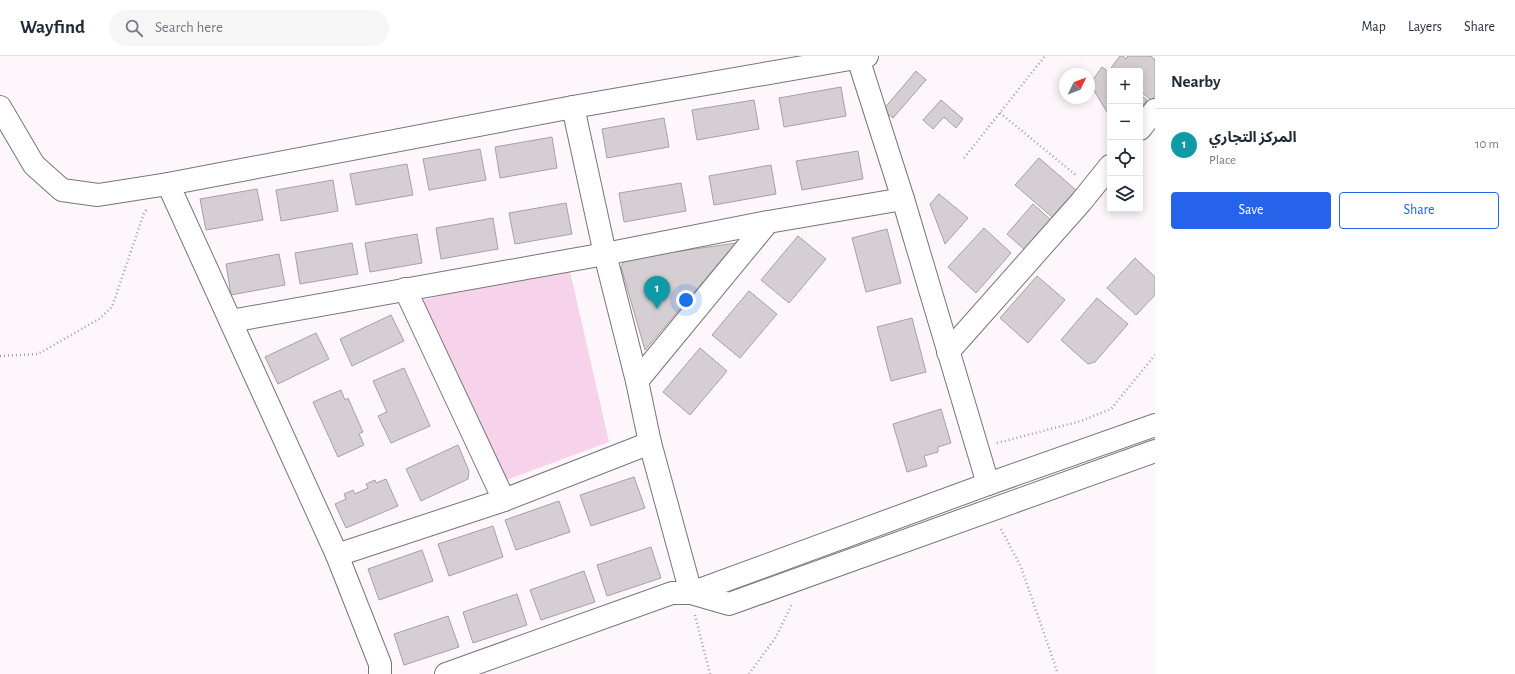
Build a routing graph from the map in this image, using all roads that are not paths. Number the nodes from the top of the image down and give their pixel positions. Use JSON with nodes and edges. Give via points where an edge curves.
{"nodes":[{"id":1,"x":863,"y":57,"type":"edge"},
{"id":2,"x":0,"y":107,"type":"edge"},
{"id":3,"x":573,"y":107,"type":"junction"},
{"id":4,"x":1155,"y":110,"type":"edge"},
{"id":5,"x":1143,"y":125,"type":"edge"},
{"id":6,"x":1107,"y":170,"type":"edge"},
{"id":7,"x":168,"y":184,"type":"junction"},
{"id":8,"x":903,"y":199,"type":"junction"},
{"id":9,"x":768,"y":222,"type":"junction"},
{"id":10,"x":605,"y":254,"type":"junction"},
{"id":11,"x":405,"y":289,"type":"junction"},
{"id":12,"x":231,"y":321,"type":"junction"},
{"id":13,"x":948,"y":352,"type":"junction"},
{"id":14,"x":637,"y":380,"type":"junction"},
{"id":15,"x":1155,"y":425,"type":"edge"},
{"id":16,"x":650,"y":443,"type":"junction"},
{"id":17,"x":1155,"y":451,"type":"edge"},
{"id":18,"x":988,"y":484,"type":"junction"},
{"id":19,"x":504,"y":500,"type":"junction"},
{"id":20,"x":337,"y":555,"type":"junction"},
{"id":21,"x":690,"y":593,"type":"junction"},
{"id":22,"x":380,"y":674,"type":"edge"},
{"id":23,"x":446,"y":674,"type":"edge"}],
"edges":[{"from":1,"to":3,"type":"street"},
{"from":1,"to":8,"type":"street"},
{"from":2,"to":7,"type":"street","via":[[34,165],[62,190],[98,195]]},
{"from":3,"to":7,"type":"street"},
{"from":3,"to":10,"type":"street"},
{"from":4,"to":5,"type":"street"},
{"from":6,"to":13,"type":"street"},
{"from":7,"to":12,"type":"street"},
{"from":8,"to":9,"type":"street"},
{"from":8,"to":13,"type":"street"},
{"from":9,"to":10,"type":"street"},
{"from":9,"to":14,"type":"street"},
{"from":10,"to":11,"type":"street"},
{"from":10,"to":14,"type":"street"},
{"from":11,"to":12,"type":"street"},
{"from":11,"to":19,"type":"street"},
{"from":12,"to":20,"type":"street"},
{"from":13,"to":18,"type":"street"},
{"from":14,"to":16,"type":"street"},
{"from":15,"to":18,"type":"street"},
{"from":16,"to":19,"type":"street"},
{"from":16,"to":21,"type":"street"},
{"from":17,"to":21,"type":"street","via":[[729,604]]},
{"from":18,"to":21,"type":"street"},
{"from":19,"to":20,"type":"street"},
{"from":20,"to":22,"type":"street","via":[[380,664]]},
{"from":21,"to":23,"type":"street","via":[[672,593]]}]}
